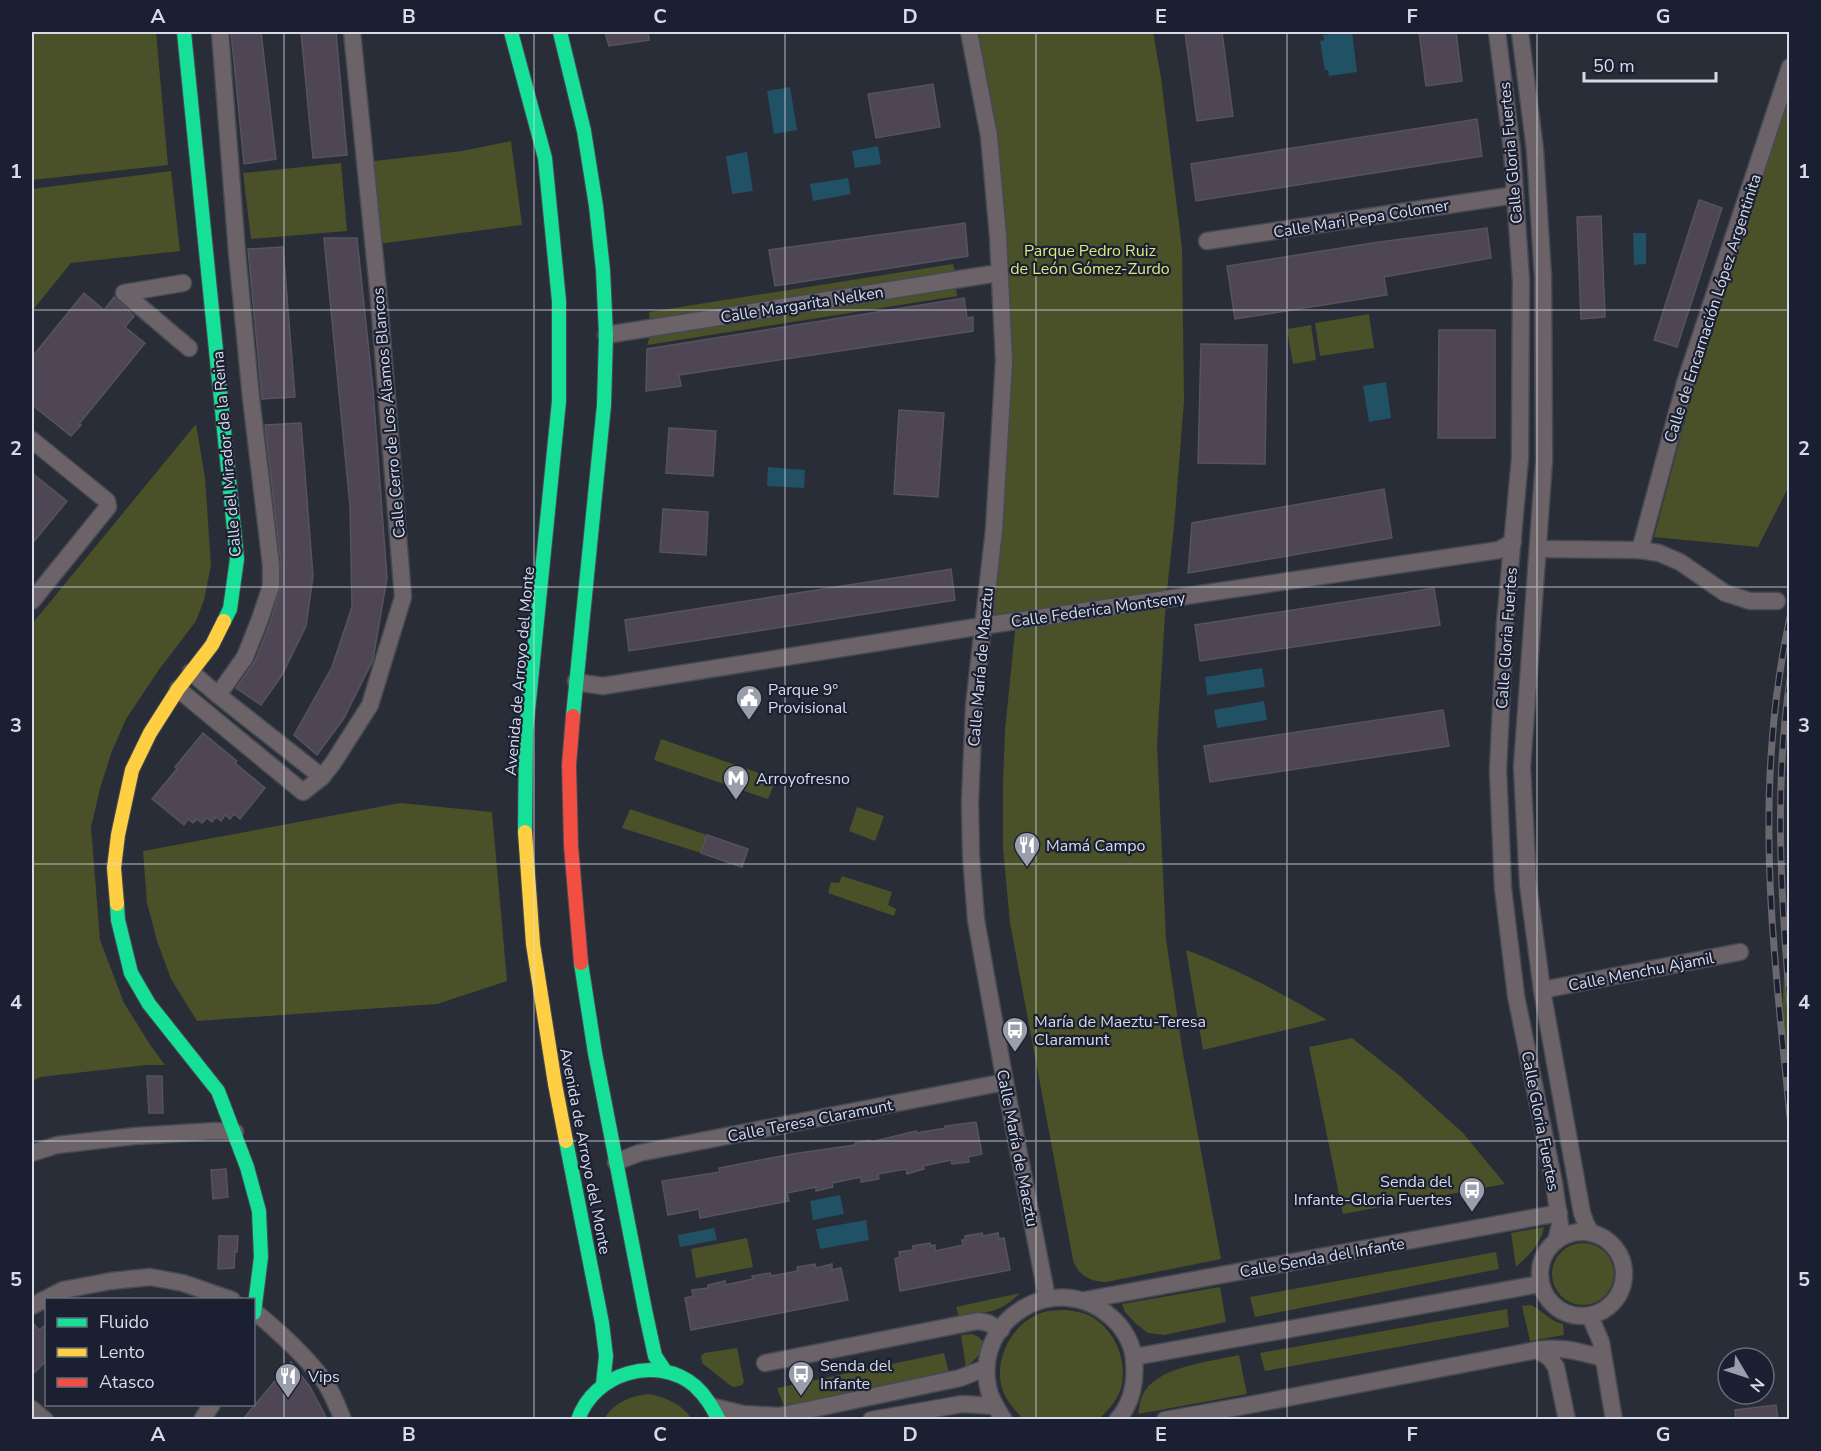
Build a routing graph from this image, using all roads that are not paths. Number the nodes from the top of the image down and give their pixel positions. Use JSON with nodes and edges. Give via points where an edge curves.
{"nodes":[{"id":1,"x":184,"y":32,"type":"edge"},
{"id":2,"x":220,"y":32,"type":"edge"},
{"id":3,"x":352,"y":32,"type":"edge"},
{"id":4,"x":511,"y":32,"type":"edge"},
{"id":5,"x":560,"y":32,"type":"edge"},
{"id":6,"x":969,"y":32,"type":"edge"},
{"id":7,"x":1497,"y":32,"type":"edge"},
{"id":8,"x":1520,"y":32,"type":"edge"},
{"id":9,"x":1790,"y":67,"type":"edge"},
{"id":10,"x":1515,"y":195,"type":"junction"},
{"id":11,"x":1207,"y":241,"type":"dead end"},
{"id":12,"x":999,"y":273,"type":"junction"},
{"id":13,"x":183,"y":283,"type":"dead end"},
{"id":14,"x":606,"y":335,"type":"junction"},
{"id":15,"x":189,"y":348,"type":"dead end"},
{"id":16,"x":32,"y":440,"type":"edge"},
{"id":17,"x":1512,"y":542,"type":"junction"},
{"id":18,"x":1538,"y":549,"type":"junction"},
{"id":19,"x":1640,"y":550,"type":"junction"},
{"id":20,"x":32,"y":601,"type":"edge"},
{"id":21,"x":1777,"y":601,"type":"dead end"},
{"id":22,"x":982,"y":626,"type":"junction"},
{"id":23,"x":191,"y":672,"type":"junction"},
{"id":24,"x":576,"y":681,"type":"junction"},
{"id":25,"x":178,"y":689,"type":"junction"},
{"id":26,"x":218,"y":695,"type":"junction"},
{"id":27,"x":322,"y":777,"type":"junction"},
{"id":28,"x":1740,"y":952,"type":"dead end"},
{"id":29,"x":1542,"y":990,"type":"junction"},
{"id":30,"x":1005,"y":1082,"type":"junction"},
{"id":31,"x":235,"y":1132,"type":"junction"},
{"id":32,"x":32,"y":1153,"type":"edge"},
{"id":33,"x":616,"y":1162,"type":"junction"},
{"id":34,"x":1558,"y":1213,"type":"junction"},
{"id":35,"x":1592,"y":1233,"type":"junction"},
{"id":36,"x":1556,"y":1241,"type":"junction"},
{"id":37,"x":1540,"y":1284,"type":"junction"},
{"id":38,"x":48,"y":1298,"type":"edge"},
{"id":39,"x":229,"y":1298,"type":"edge"},
{"id":40,"x":1047,"y":1298,"type":"junction"},
{"id":41,"x":1085,"y":1300,"type":"junction"},
{"id":42,"x":255,"y":1304,"type":"edge"},
{"id":43,"x":255,"y":1313,"type":"edge"},
{"id":44,"x":1590,"y":1316,"type":"junction"},
{"id":45,"x":1001,"y":1330,"type":"junction"},
{"id":46,"x":1544,"y":1354,"type":"junction"},
{"id":47,"x":1134,"y":1357,"type":"junction"},
{"id":48,"x":1604,"y":1358,"type":"junction"},
{"id":49,"x":765,"y":1363,"type":"dead end"},
{"id":50,"x":986,"y":1368,"type":"junction"},
{"id":51,"x":665,"y":1371,"type":"junction"},
{"id":52,"x":603,"y":1384,"type":"junction"},
{"id":53,"x":211,"y":1406,"type":"edge"},
{"id":54,"x":32,"y":1409,"type":"edge"},
{"id":55,"x":717,"y":1413,"type":"edge"},
{"id":56,"x":999,"y":1413,"type":"edge"},
{"id":57,"x":45,"y":1419,"type":"edge"},
{"id":58,"x":202,"y":1419,"type":"edge"},
{"id":59,"x":344,"y":1419,"type":"edge"},
{"id":60,"x":578,"y":1419,"type":"edge"},
{"id":61,"x":871,"y":1419,"type":"edge"},
{"id":62,"x":1117,"y":1419,"type":"edge"},
{"id":63,"x":1165,"y":1419,"type":"edge"},
{"id":64,"x":1567,"y":1419,"type":"edge"},
{"id":65,"x":1614,"y":1419,"type":"edge"}],
"edges":[{"from":1,"to":23,"type":"street","name":"Calle del Mirador de la Reina","via":[[237,559],[230,609],[212,645]]},
{"from":2,"to":26,"type":"street","name":"Calle del Mirador de la Reina","via":[[239,275],[271,586],[245,657]]},
{"from":3,"to":27,"type":"street","name":"Calle Cerro de Los Álamos Blancos","via":[[403,597],[370,705]]},
{"from":4,"to":52,"type":"street","name":"Avenida de Arroyo del Monte","via":[[545,158],[559,301],[560,401],[526,731],[525,830],[530,914],[555,1084],[602,1323],[606,1356]]},
{"from":5,"to":14,"type":"street","name":"Avenida de Arroyo del Monte","via":[[582,121],[596,206]]},
{"from":6,"to":12,"type":"street","name":"Calle María de Maeztu","via":[[989,136]]},
{"from":7,"to":10,"type":"street","name":"Calle Gloria Fuertes"},
{"from":8,"to":18,"type":"street","name":"Calle Gloria Fuertes","via":[[1535,150],[1543,277],[1544,460]]},
{"from":9,"to":19,"type":"street","name":"Calle de Encarnación López Argentinita","via":[[1685,384]]},
{"from":10,"to":11,"type":"street","name":"Calle Mari Pepa Colomer"},
{"from":10,"to":17,"type":"street","name":"Calle Gloria Fuertes","via":[[1521,280],[1520,446]]},
{"from":12,"to":14,"type":"street","name":"Calle Margarita Nelken"},
{"from":12,"to":22,"type":"street","name":"Calle María de Maeztu","via":[[1004,362],[994,530]]},
{"from":13,"to":15,"type":"street","via":[[124,293]]},
{"from":14,"to":24,"type":"street","name":"Avenida de Arroyo del Monte","via":[[604,405]]},
{"from":16,"to":20,"type":"street","via":[[107,501],[108,507]]},
{"from":17,"to":22,"type":"street","name":"Calle Federica Montseny","via":[[1499,550]]},
{"from":17,"to":34,"type":"street","name":"Calle Gloria Fuertes","via":[[1498,770],[1503,888],[1516,996]]},
{"from":18,"to":19,"type":"street"},
{"from":18,"to":29,"type":"street","name":"Calle Gloria Fuertes","via":[[1522,767],[1528,884]]},
{"from":19,"to":21,"type":"street","via":[[1680,562],[1725,593],[1750,601]]},
{"from":22,"to":24,"type":"street","name":"Calle Federica Montseny","via":[[603,686]]},
{"from":22,"to":30,"type":"street","name":"Calle María de Maeztu","via":[[971,762],[971,855],[976,920]]},
{"from":23,"to":25,"type":"street","name":"Calle del Mirador de la Reina"},
{"from":23,"to":26,"type":"street"},
{"from":24,"to":33,"type":"street","name":"Avenida de Arroyo del Monte","via":[[569,765],[579,948]]},
{"from":25,"to":27,"type":"street","name":"Calle Cerro de Los Álamos Blancos","via":[[303,792]]},
{"from":25,"to":31,"type":"street","name":"Calle del Mirador de la Reina","via":[[132,770],[114,868],[118,920],[131,973],[149,1004],[218,1091]]},
{"from":26,"to":27,"type":"street"},
{"from":28,"to":29,"type":"street","name":"Calle Menchu Ajamil"},
{"from":29,"to":35,"type":"street","name":"Calle Gloria Fuertes","via":[[1582,1213]]},
{"from":30,"to":33,"type":"street","name":"Calle Teresa Claramunt","via":[[639,1153]]},
{"from":30,"to":40,"type":"street","name":"Calle María de Maeztu"},
{"from":31,"to":32,"type":"street","via":[[135,1136],[57,1145]]},
{"from":31,"to":42,"type":"street","name":"Calle del Mirador de la Reina","via":[[259,1211],[261,1257]]},
{"from":33,"to":51,"type":"street","name":"Avenida de Arroyo del Monte","via":[[655,1356]]},
{"from":34,"to":36,"type":"street","name":"Calle Gloria Fuertes"},
{"from":34,"to":41,"type":"street","name":"Calle Senda del Infante"},
{"from":35,"to":36,"type":"street","via":[[1578,1231]]},
{"from":35,"to":44,"type":"street","via":[[1615,1248],[1624,1273],[1620,1292],[1608,1308]]},
{"from":36,"to":37,"type":"street","via":[[1541,1262]]},
{"from":37,"to":44,"type":"street","via":[[1546,1299],[1558,1310]]},
{"from":37,"to":47,"type":"street"},
{"from":38,"to":39,"type":"street","via":[[63,1290],[150,1277]]},
{"from":40,"to":41,"type":"street"},
{"from":40,"to":45,"type":"street","via":[[1012,1315]]},
{"from":41,"to":47,"type":"street","via":[[1117,1322]]},
{"from":43,"to":59,"type":"street","via":[[282,1334],[322,1378]]},
{"from":44,"to":48,"type":"street"},
{"from":45,"to":49,"type":"street","via":[[978,1322]]},
{"from":45,"to":50,"type":"street","via":[[990,1348]]},
{"from":46,"to":48,"type":"street","via":[[1552,1348]]},
{"from":46,"to":63,"type":"street"},
{"from":46,"to":64,"type":"street","via":[[1556,1367]]},
{"from":47,"to":62,"type":"street","via":[[1131,1397]]},
{"from":48,"to":65,"type":"street"},
{"from":50,"to":55,"type":"street","via":[[960,1378],[779,1416]]},
{"from":50,"to":56,"type":"street","via":[[988,1388]]},
{"from":51,"to":52,"type":"street","via":[[643,1369]]},
{"from":51,"to":55,"type":"street","via":[[682,1377],[699,1390]]},
{"from":52,"to":60,"type":"street","via":[[585,1403]]},
{"from":53,"to":58,"type":"street"},
{"from":54,"to":57,"type":"street"},
{"from":56,"to":61,"type":"street","via":[[962,1404]]}]}
